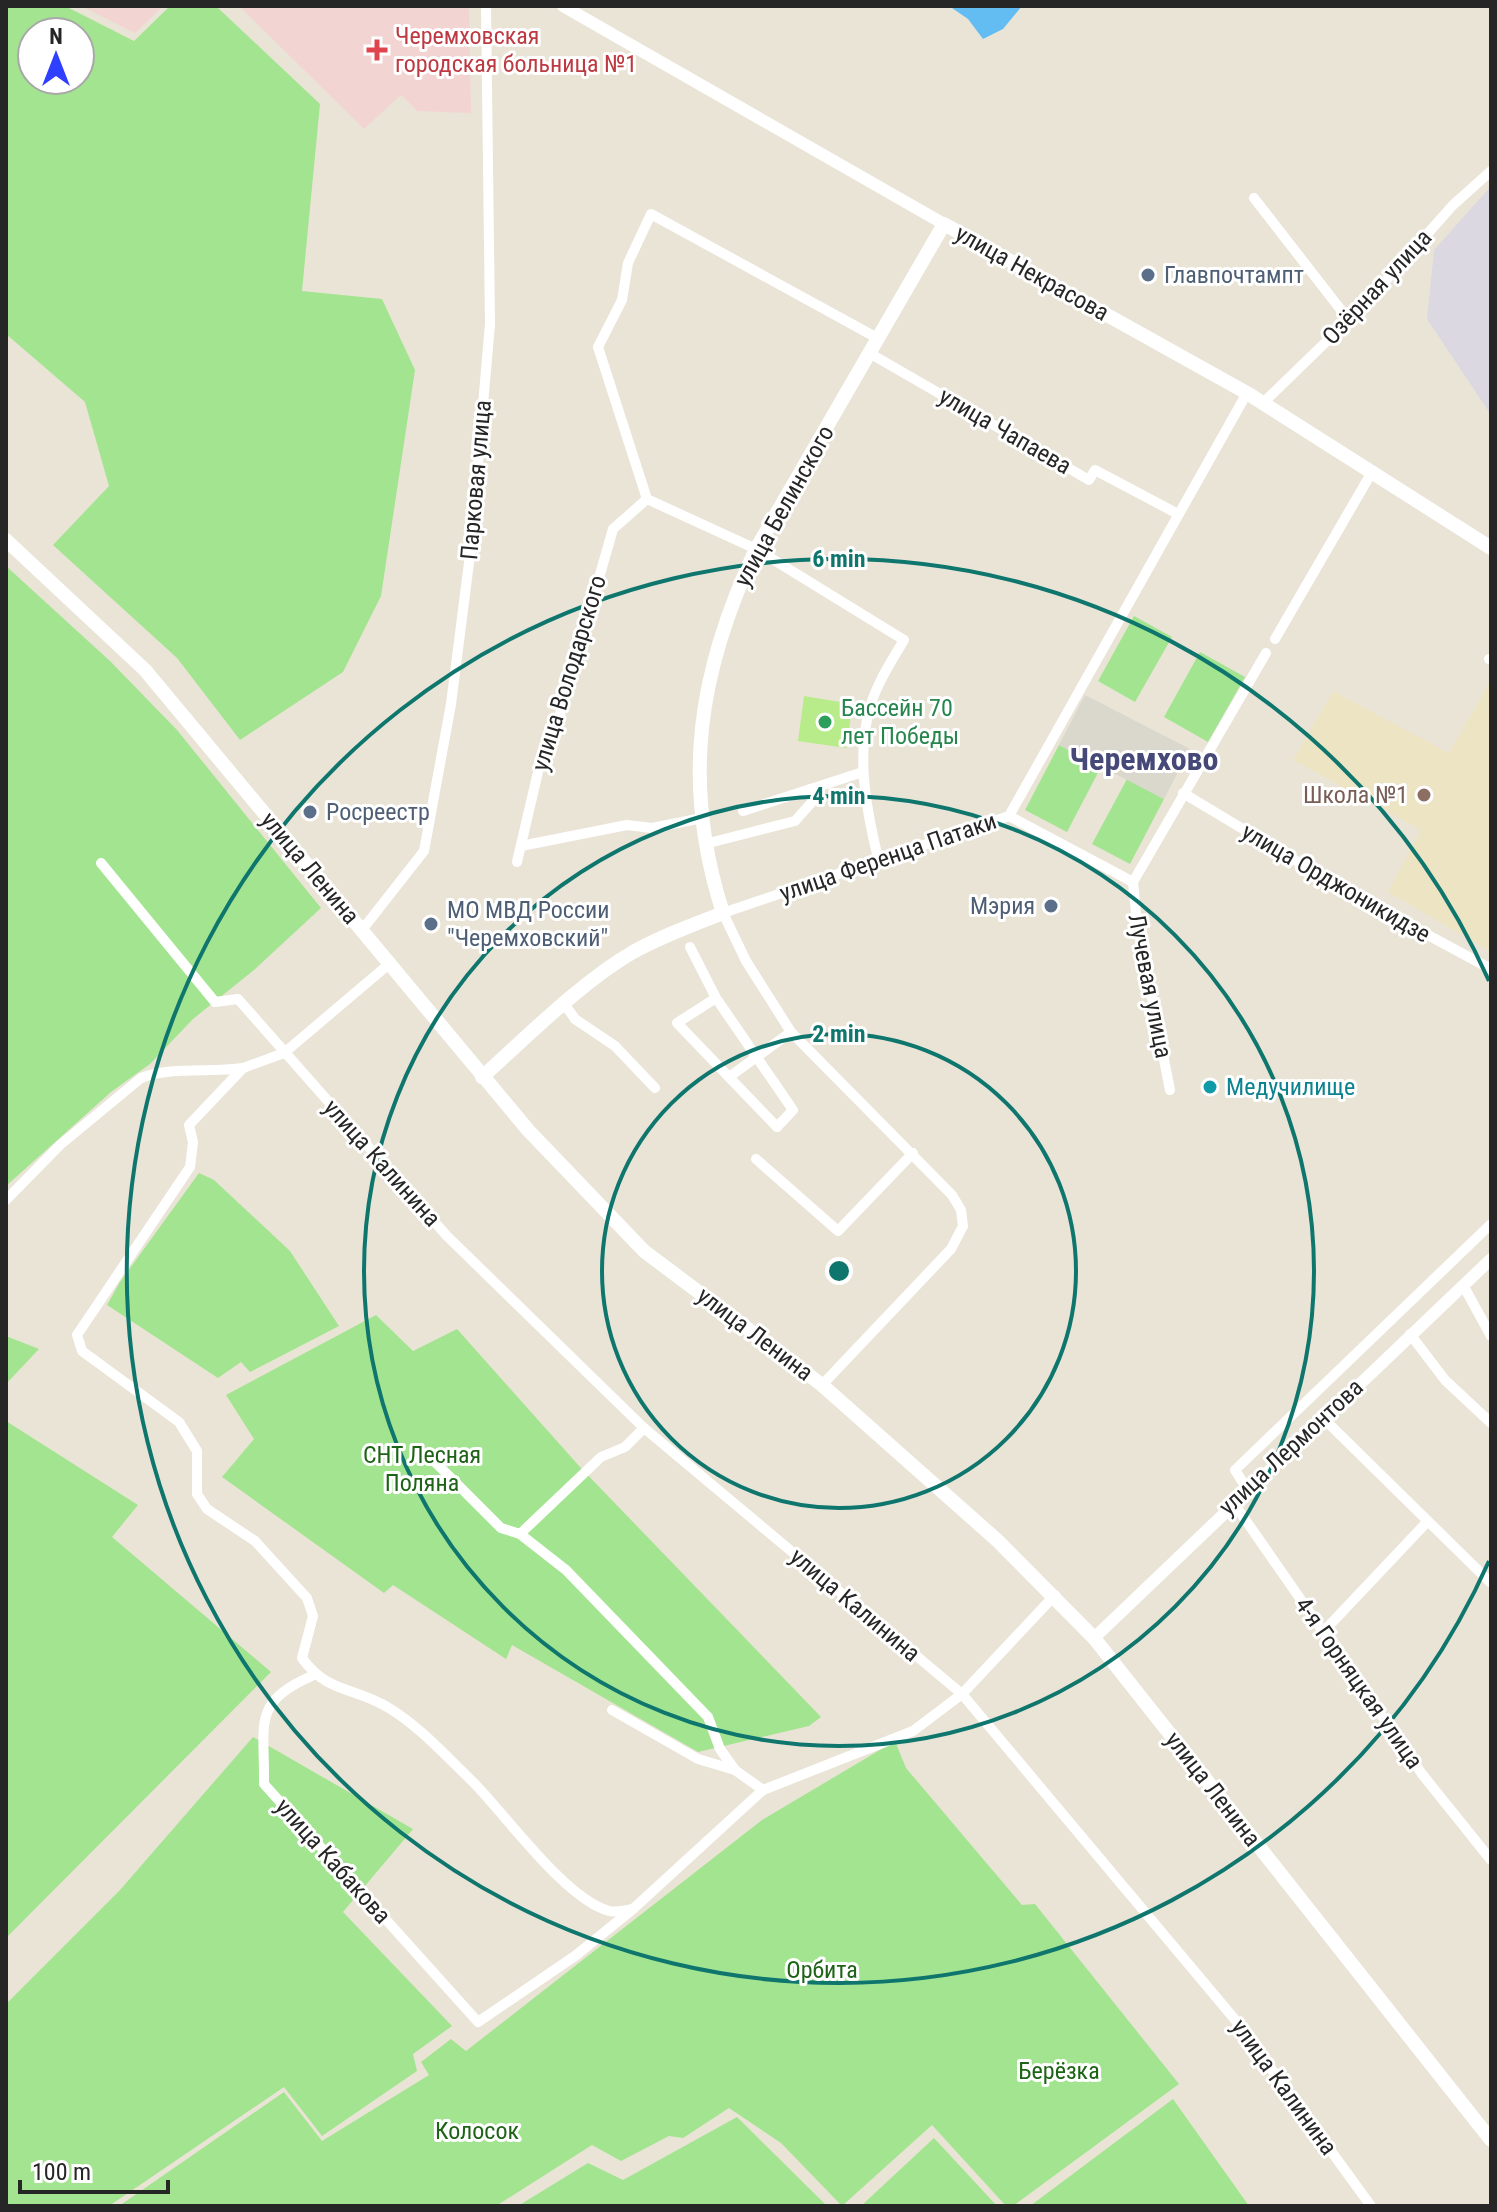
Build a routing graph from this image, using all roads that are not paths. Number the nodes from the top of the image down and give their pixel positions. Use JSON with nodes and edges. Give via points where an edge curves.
{"nodes":[{"id":1,"x":486,"y":6,"type":"edge"},
{"id":2,"x":561,"y":7,"type":"edge"},
{"id":3,"x":1491,"y":171,"type":"edge"},
{"id":4,"x":1254,"y":198,"type":"dead end"},
{"id":5,"x":944,"y":224,"type":"junction"},
{"id":6,"x":1348,"y":319,"type":"junction"},
{"id":7,"x":879,"y":339,"type":"junction"},
{"id":8,"x":871,"y":354,"type":"junction"},
{"id":9,"x":1247,"y":393,"type":"junction"},
{"id":10,"x":1263,"y":403,"type":"junction"},
{"id":11,"x":1372,"y":472,"type":"junction"},
{"id":12,"x":647,"y":499,"type":"junction"},
{"id":13,"x":1178,"y":514,"type":"junction"},
{"id":14,"x":6,"y":540,"type":"edge"},
{"id":15,"x":1491,"y":548,"type":"edge"},
{"id":16,"x":756,"y":549,"type":"junction"},
{"id":17,"x":1275,"y":639,"type":"dead end"},
{"id":18,"x":1266,"y":653,"type":"dead end"},
{"id":19,"x":863,"y":772,"type":"junction"},
{"id":20,"x":810,"y":789,"type":"junction"},
{"id":21,"x":1183,"y":793,"type":"junction"},
{"id":22,"x":743,"y":811,"type":"dead end"},
{"id":23,"x":1009,"y":816,"type":"junction"},
{"id":24,"x":702,"y":818,"type":"junction"},
{"id":25,"x":705,"y":844,"type":"junction"},
{"id":26,"x":521,"y":846,"type":"junction"},
{"id":27,"x":517,"y":862,"type":"dead end"},
{"id":28,"x":879,"y":862,"type":"junction"},
{"id":29,"x":101,"y":863,"type":"dead end"},
{"id":30,"x":1133,"y":882,"type":"junction"},
{"id":31,"x":723,"y":913,"type":"junction"},
{"id":32,"x":362,"y":930,"type":"junction"},
{"id":33,"x":690,"y":947,"type":"dead end"},
{"id":34,"x":389,"y":964,"type":"junction"},
{"id":35,"x":1491,"y":969,"type":"edge"},
{"id":36,"x":716,"y":998,"type":"junction"},
{"id":37,"x":565,"y":1005,"type":"junction"},
{"id":38,"x":791,"y":1032,"type":"junction"},
{"id":39,"x":284,"y":1053,"type":"junction"},
{"id":40,"x":756,"y":1057,"type":"junction"},
{"id":41,"x":243,"y":1068,"type":"junction"},
{"id":42,"x":482,"y":1077,"type":"junction"},
{"id":43,"x":729,"y":1077,"type":"junction"},
{"id":44,"x":655,"y":1088,"type":"dead end"},
{"id":45,"x":1170,"y":1090,"type":"dead end"},
{"id":46,"x":913,"y":1153,"type":"junction"},
{"id":47,"x":756,"y":1159,"type":"dead end"},
{"id":48,"x":6,"y":1200,"type":"edge"},
{"id":49,"x":1491,"y":1224,"type":"edge"},
{"id":50,"x":1491,"y":1259,"type":"edge"},
{"id":51,"x":1463,"y":1285,"type":"junction"},
{"id":52,"x":1410,"y":1334,"type":"junction"},
{"id":53,"x":1491,"y":1336,"type":"edge"},
{"id":54,"x":822,"y":1385,"type":"junction"},
{"id":55,"x":1324,"y":1419,"type":"junction"},
{"id":56,"x":1491,"y":1423,"type":"edge"},
{"id":57,"x":644,"y":1428,"type":"junction"},
{"id":58,"x":433,"y":1460,"type":"dead end"},
{"id":59,"x":1247,"y":1489,"type":"junction"},
{"id":60,"x":1233,"y":1502,"type":"junction"},
{"id":61,"x":1427,"y":1522,"type":"junction"},
{"id":62,"x":520,"y":1534,"type":"junction"},
{"id":63,"x":1491,"y":1583,"type":"edge"},
{"id":64,"x":1055,"y":1595,"type":"junction"},
{"id":65,"x":1324,"y":1631,"type":"junction"},
{"id":66,"x":1094,"y":1638,"type":"junction"},
{"id":67,"x":314,"y":1675,"type":"junction"},
{"id":68,"x":962,"y":1694,"type":"junction"},
{"id":69,"x":612,"y":1710,"type":"dead end"},
{"id":70,"x":735,"y":1770,"type":"junction"},
{"id":71,"x":763,"y":1790,"type":"junction"},
{"id":72,"x":1491,"y":1860,"type":"edge"},
{"id":73,"x":633,"y":1909,"type":"junction"},
{"id":74,"x":1491,"y":2140,"type":"edge"},
{"id":75,"x":1371,"y":2206,"type":"edge"}],
"edges":[{"from":1,"to":32,"type":"street","name":"Парковая улица","via":[[490,324],[453,689],[424,851]]},
{"from":2,"to":5,"type":"street","name":"улица Некрасова"},
{"from":3,"to":6,"type":"street","name":"Озёрная улица"},
{"from":4,"to":6,"type":"street"},
{"from":5,"to":7,"type":"main road","name":"улица Белинского"},
{"from":5,"to":9,"type":"main road","name":"улица Некрасова"},
{"from":6,"to":10,"type":"street","name":"Озёрная улица"},
{"from":7,"to":8,"type":"main road","name":"улица Белинского"},
{"from":7,"to":12,"type":"street","via":[[651,214],[628,263],[622,300],[598,347]]},
{"from":8,"to":13,"type":"street","name":"улица Чапаева","via":[[1089,480],[1095,470]]},
{"from":8,"to":16,"type":"main road","name":"улица Белинского"},
{"from":9,"to":10,"type":"main road","name":"улица Некрасова"},
{"from":9,"to":13,"type":"street","name":"улица Ференца Патаки"},
{"from":10,"to":11,"type":"main road","name":"улица Некрасова"},
{"from":11,"to":15,"type":"main road","name":"улица Некрасова"},
{"from":11,"to":17,"type":"street"},
{"from":12,"to":16,"type":"street"},
{"from":12,"to":26,"type":"street","name":"улица Володарского","via":[[613,529],[554,735],[541,759]]},
{"from":13,"to":23,"type":"street","name":"улица Ференца Патаки"},
{"from":14,"to":32,"type":"main road","name":"улица Ленина","via":[[145,670]]},
{"from":16,"to":19,"type":"street","via":[[904,640],[877,686]]},
{"from":16,"to":24,"type":"main road","name":"улица Белинского","via":[[733,598],[705,693],[699,731]]},
{"from":18,"to":21,"type":"street"},
{"from":19,"to":20,"type":"street"},
{"from":19,"to":28,"type":"street"},
{"from":20,"to":22,"type":"street"},
{"from":20,"to":25,"type":"street","via":[[812,802],[795,821]]},
{"from":21,"to":30,"type":"street"},
{"from":21,"to":35,"type":"street","name":"улица Орджоникидзе","via":[[1346,891]]},
{"from":23,"to":28,"type":"street","name":"улица Ференца Патаки"},
{"from":23,"to":30,"type":"street"},
{"from":24,"to":25,"type":"main road","name":"улица Белинского"},
{"from":24,"to":26,"type":"street","via":[[652,828],[627,825]]},
{"from":25,"to":31,"type":"main road","name":"улица Белинского"},
{"from":26,"to":27,"type":"street","name":"улица Володарского"},
{"from":28,"to":31,"type":"street","name":"улица Ференца Патаки"},
{"from":29,"to":39,"type":"street","name":"улица Калинина","via":[[215,1002],[238,999]]},
{"from":30,"to":45,"type":"street","name":"Лучевая улица"},
{"from":31,"to":37,"type":"main road","name":"улица Ференца Патаки","via":[[631,953]]},
{"from":31,"to":38,"type":"street","name":"улица Белинского"},
{"from":32,"to":34,"type":"main road","name":"улица Ленина"},
{"from":33,"to":36,"type":"street"},
{"from":34,"to":39,"type":"street"},
{"from":34,"to":42,"type":"main road","name":"улица Ленина"},
{"from":36,"to":40,"type":"street"},
{"from":36,"to":43,"type":"street","via":[[677,1023]]},
{"from":37,"to":42,"type":"main road","name":"улица Ференца Патаки"},
{"from":37,"to":44,"type":"street"},
{"from":38,"to":40,"type":"street"},
{"from":38,"to":46,"type":"street","name":"улица Белинского"},
{"from":39,"to":41,"type":"street"},
{"from":39,"to":57,"type":"street","name":"улица Калинина","via":[[447,1236]]},
{"from":40,"to":43,"type":"street"},
{"from":40,"to":43,"type":"street","via":[[793,1110],[777,1127]]},
{"from":41,"to":48,"type":"street","via":[[141,1078],[60,1145]]},
{"from":41,"to":67,"type":"street","via":[[189,1125],[190,1167],[77,1335],[82,1351],[179,1422],[197,1451],[197,1494],[207,1509],[255,1541],[307,1598],[313,1616],[302,1658]]},
{"from":42,"to":54,"type":"main road","name":"улица Ленина","via":[[644,1251]]},
{"from":46,"to":47,"type":"street","via":[[838,1231]]},
{"from":46,"to":54,"type":"street","name":"улица Белинского","via":[[952,1195],[963,1226],[951,1249]]},
{"from":49,"to":59,"type":"street","via":[[1235,1470]]},
{"from":50,"to":51,"type":"street","name":"улица Лермонтова"},
{"from":51,"to":52,"type":"street","name":"улица Лермонтова"},
{"from":51,"to":53,"type":"street"},
{"from":52,"to":55,"type":"street","name":"улица Лермонтова"},
{"from":52,"to":56,"type":"street","via":[[1445,1380]]},
{"from":54,"to":64,"type":"main road","name":"улица Ленина"},
{"from":55,"to":59,"type":"street","name":"улица Лермонтова"},
{"from":55,"to":61,"type":"street"},
{"from":57,"to":62,"type":"street","via":[[625,1447],[601,1457]]},
{"from":57,"to":68,"type":"street","name":"улица Калинина"},
{"from":58,"to":62,"type":"street","via":[[501,1528]]},
{"from":59,"to":60,"type":"street","name":"улица Лермонтова"},
{"from":60,"to":65,"type":"street","name":"4-я Горняцкая улица"},
{"from":60,"to":66,"type":"street","name":"улица Лермонтова"},
{"from":61,"to":63,"type":"street"},
{"from":61,"to":65,"type":"street"},
{"from":62,"to":70,"type":"street","via":[[566,1570],[708,1717]]},
{"from":64,"to":66,"type":"main road","name":"улица Ленина"},
{"from":64,"to":68,"type":"street"},
{"from":65,"to":72,"type":"street","name":"4-я Горняцкая улица","via":[[1422,1774]]},
{"from":66,"to":74,"type":"main road","name":"улица Ленина"},
{"from":67,"to":73,"type":"street","via":[[332,1688],[358,1691],[392,1709],[432,1741],[500,1809],[541,1860],[592,1903],[612,1912]]},
{"from":67,"to":73,"type":"street","name":"улица Кабакова","via":[[282,1689],[265,1714],[264,1784],[478,2022]]},
{"from":68,"to":71,"type":"street","via":[[913,1731]]},
{"from":68,"to":75,"type":"street","name":"улица Калинина","via":[[1237,2022]]},
{"from":69,"to":70,"type":"street","via":[[698,1759]]},
{"from":70,"to":71,"type":"street"},
{"from":71,"to":73,"type":"street"}]}
